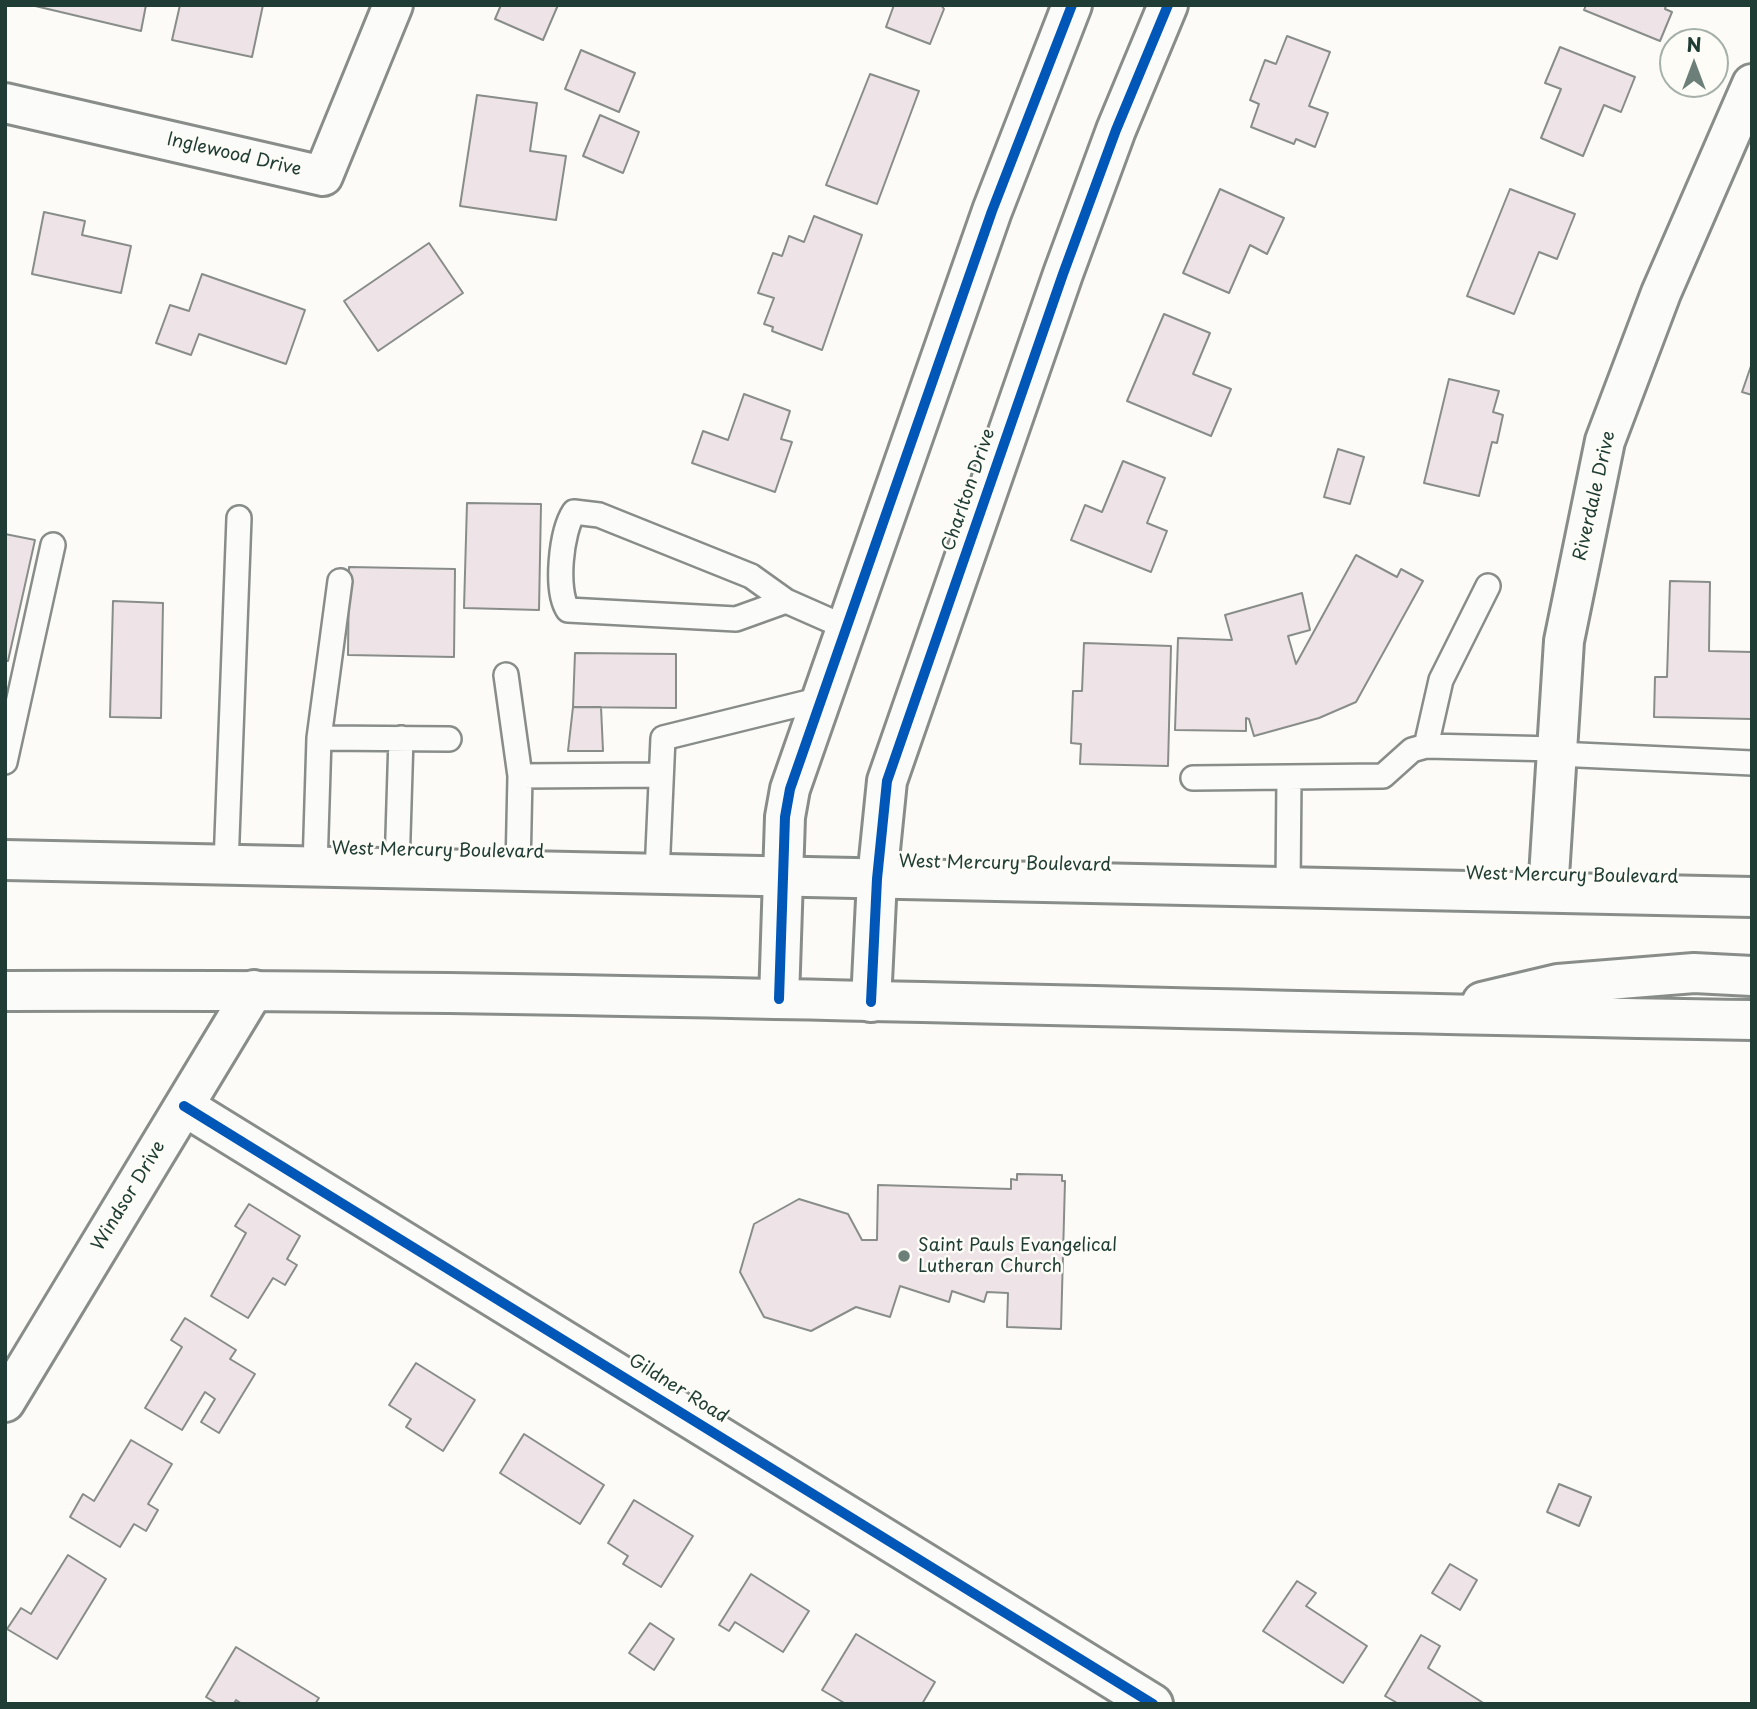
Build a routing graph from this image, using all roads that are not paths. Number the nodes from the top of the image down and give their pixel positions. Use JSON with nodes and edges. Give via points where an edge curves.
{"nodes":[{"id":1,"x":393,"y":5,"type":"edge"},
{"id":2,"x":1072,"y":5,"type":"edge"},
{"id":3,"x":1168,"y":5,"type":"edge"},
{"id":4,"x":1752,"y":84,"type":"edge"},
{"id":5,"x":5,"y":103,"type":"edge"},
{"id":6,"x":239,"y":518,"type":"dead end"},
{"id":7,"x":54,"y":545,"type":"dead end"},
{"id":8,"x":340,"y":581,"type":"dead end"},
{"id":9,"x":1488,"y":586,"type":"dead end"},
{"id":10,"x":786,"y":601,"type":"junction"},
{"id":11,"x":845,"y":627,"type":"junction"},
{"id":12,"x":506,"y":675,"type":"dead end"},
{"id":13,"x":821,"y":699,"type":"junction"},
{"id":14,"x":319,"y":738,"type":"junction"},
{"id":15,"x":401,"y":738,"type":"junction"},
{"id":16,"x":449,"y":739,"type":"dead end"},
{"id":17,"x":1426,"y":746,"type":"junction"},
{"id":18,"x":1557,"y":751,"type":"junction"},
{"id":19,"x":5,"y":762,"type":"edge"},
{"id":20,"x":1752,"y":762,"type":"edge"},
{"id":21,"x":661,"y":775,"type":"junction"},
{"id":22,"x":520,"y":776,"type":"junction"},
{"id":23,"x":1289,"y":777,"type":"junction"},
{"id":24,"x":1193,"y":778,"type":"dead end"},
{"id":25,"x":5,"y":860,"type":"edge"},
{"id":26,"x":226,"y":865,"type":"junction"},
{"id":27,"x":315,"y":867,"type":"junction"},
{"id":28,"x":397,"y":869,"type":"junction"},
{"id":29,"x":518,"y":869,"type":"junction"},
{"id":30,"x":657,"y":874,"type":"junction"},
{"id":31,"x":783,"y":877,"type":"junction"},
{"id":32,"x":877,"y":879,"type":"junction"},
{"id":33,"x":1288,"y":887,"type":"junction"},
{"id":34,"x":1548,"y":892,"type":"junction"},
{"id":35,"x":1752,"y":897,"type":"edge"},
{"id":36,"x":1752,"y":975,"type":"edge"},
{"id":37,"x":254,"y":990,"type":"junction"},
{"id":38,"x":5,"y":991,"type":"edge"},
{"id":39,"x":779,"y":999,"type":"junction"},
{"id":40,"x":871,"y":1002,"type":"junction"},
{"id":41,"x":1425,"y":1015,"type":"junction"},
{"id":42,"x":1752,"y":1020,"type":"edge"},
{"id":43,"x":184,"y":1106,"type":"junction"},
{"id":44,"x":5,"y":1402,"type":"edge"},
{"id":45,"x":1145,"y":1702,"type":"edge"}],
"edges":[{"from":1,"to":5,"type":"street","name":"Inglewood Drive","via":[[323,176]]},
{"from":2,"to":11,"type":"street","via":[[992,211]]},
{"from":3,"to":32,"type":"street","name":"Charlton Drive","via":[[1081,225],[918,685],[885,793]]},
{"from":4,"to":18,"type":"street","name":"Riverdale Drive","via":[[1661,293],[1605,441],[1563,641]]},
{"from":6,"to":26,"type":"lane"},
{"from":7,"to":19,"type":"lane"},
{"from":8,"to":14,"type":"lane"},
{"from":9,"to":17,"type":"lane","via":[[1441,680]]},
{"from":10,"to":10,"type":"lane","via":[[751,576],[599,515],[574,512],[565,526],[560,598],[568,610],[736,619]]},
{"from":10,"to":11,"type":"lane"},
{"from":11,"to":13,"type":"street"},
{"from":12,"to":22,"type":"lane"},
{"from":13,"to":21,"type":"lane","via":[[663,738]]},
{"from":13,"to":31,"type":"street","via":[[790,789]]},
{"from":14,"to":15,"type":"lane"},
{"from":14,"to":27,"type":"lane"},
{"from":15,"to":16,"type":"lane"},
{"from":15,"to":28,"type":"lane"},
{"from":17,"to":18,"type":"lane"},
{"from":17,"to":23,"type":"lane","via":[[1412,750],[1383,776]]},
{"from":18,"to":20,"type":"lane"},
{"from":18,"to":34,"type":"street","name":"Riverdale Drive"},
{"from":21,"to":22,"type":"lane"},
{"from":21,"to":30,"type":"lane"},
{"from":22,"to":29,"type":"lane"},
{"from":23,"to":24,"type":"lane"},
{"from":23,"to":33,"type":"lane"},
{"from":25,"to":26,"type":"street","name":"West Mercury Boulevard"},
{"from":26,"to":27,"type":"street","name":"West Mercury Boulevard"},
{"from":27,"to":28,"type":"street","name":"West Mercury Boulevard"},
{"from":28,"to":29,"type":"street","name":"West Mercury Boulevard"},
{"from":29,"to":30,"type":"street","name":"West Mercury Boulevard"},
{"from":30,"to":31,"type":"street","name":"West Mercury Boulevard"},
{"from":31,"to":32,"type":"street","name":"West Mercury Boulevard"},
{"from":31,"to":39,"type":"street"},
{"from":32,"to":33,"type":"street","name":"West Mercury Boulevard"},
{"from":32,"to":40,"type":"street","name":"Charlton Drive"},
{"from":33,"to":34,"type":"street","name":"West Mercury Boulevard"},
{"from":34,"to":35,"type":"street","name":"West Mercury Boulevard"},
{"from":36,"to":41,"type":"street","via":[[1694,973],[1558,984]]},
{"from":37,"to":38,"type":"street"},
{"from":37,"to":39,"type":"street"},
{"from":37,"to":43,"type":"street","name":"Windsor Drive"},
{"from":39,"to":40,"type":"street"},
{"from":40,"to":41,"type":"street"},
{"from":41,"to":42,"type":"street"},
{"from":43,"to":44,"type":"street","name":"Windsor Drive"},
{"from":43,"to":45,"type":"street","name":"Gildner Road"}]}
